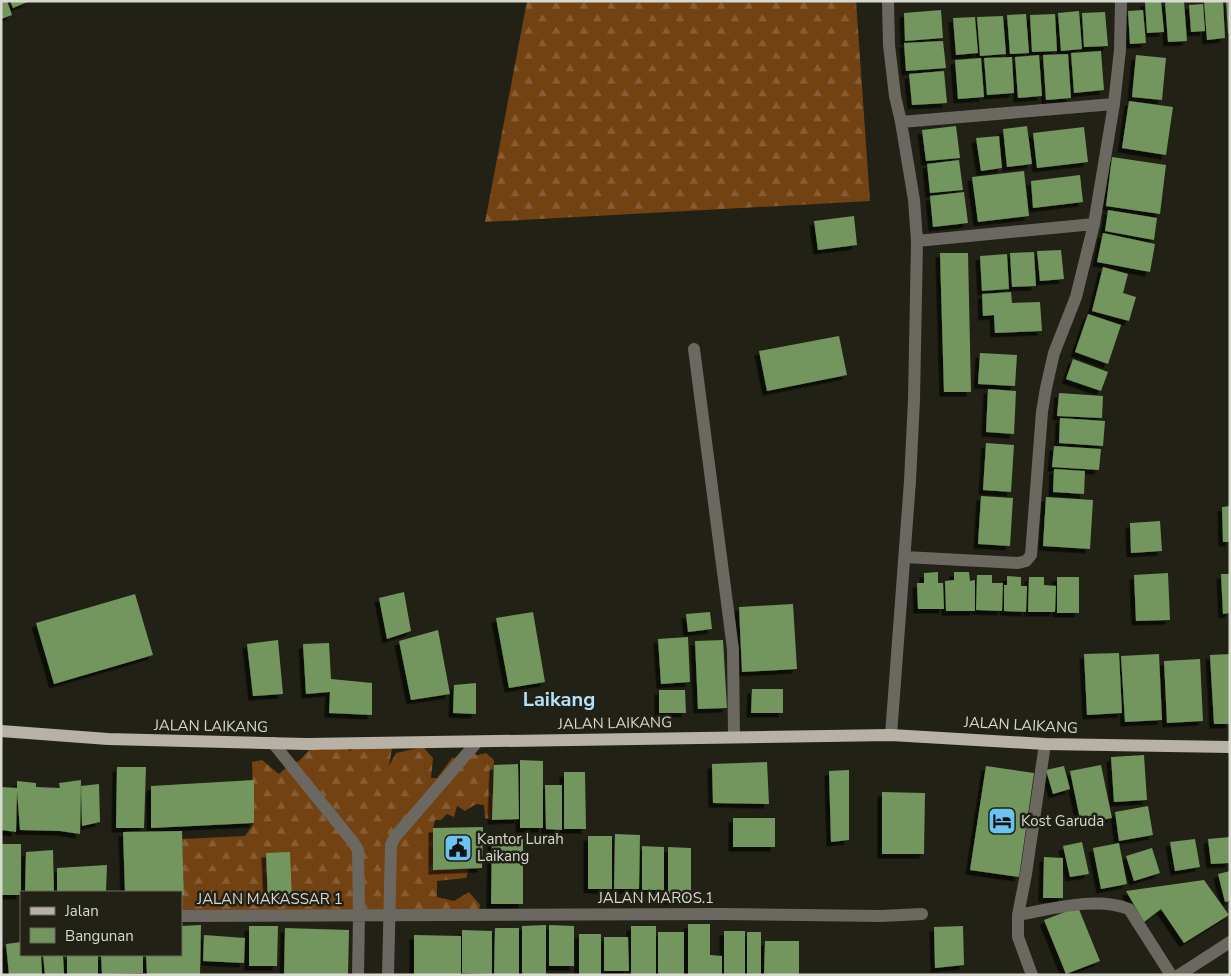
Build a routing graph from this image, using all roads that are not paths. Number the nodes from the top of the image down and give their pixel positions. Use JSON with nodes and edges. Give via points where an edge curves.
{"nodes":[{"id":1,"x":888,"y":1,"type":"edge"},
{"id":2,"x":1121,"y":1,"type":"edge"},
{"id":3,"x":1114,"y":104,"type":"junction"},
{"id":4,"x":901,"y":122,"type":"junction"},
{"id":5,"x":1094,"y":224,"type":"junction"},
{"id":6,"x":917,"y":241,"type":"junction"},
{"id":7,"x":694,"y":350,"type":"dead end"},
{"id":8,"x":905,"y":557,"type":"junction"},
{"id":9,"x":1,"y":731,"type":"edge"},
{"id":10,"x":891,"y":735,"type":"junction"},
{"id":11,"x":734,"y":737,"type":"junction"},
{"id":12,"x":477,"y":742,"type":"junction"},
{"id":13,"x":273,"y":743,"type":"junction"},
{"id":14,"x":1045,"y":744,"type":"junction"},
{"id":15,"x":1230,"y":747,"type":"edge"},
{"id":16,"x":922,"y":914,"type":"dead end"},
{"id":17,"x":359,"y":915,"type":"junction"},
{"id":18,"x":1018,"y":915,"type":"junction"},
{"id":19,"x":182,"y":916,"type":"edge"},
{"id":20,"x":390,"y":916,"type":"junction"},
{"id":21,"x":1230,"y":942,"type":"edge"},
{"id":22,"x":358,"y":975,"type":"edge"},
{"id":23,"x":388,"y":975,"type":"edge"},
{"id":24,"x":1032,"y":975,"type":"edge"},
{"id":25,"x":1171,"y":975,"type":"edge"},
{"id":26,"x":1179,"y":975,"type":"edge"}],
"edges":[{"from":1,"to":4,"type":"street","via":[[889,45]]},
{"from":2,"to":3,"type":"street"},
{"from":3,"to":4,"type":"street"},
{"from":3,"to":5,"type":"street"},
{"from":4,"to":6,"type":"street"},
{"from":5,"to":6,"type":"street"},
{"from":5,"to":8,"type":"street","via":[[1076,297],[1054,352],[1046,388],[1031,555],[1018,563]]},
{"from":6,"to":8,"type":"street","via":[[914,400]]},
{"from":7,"to":11,"type":"street","via":[[733,649]]},
{"from":8,"to":10,"type":"street"},
{"from":9,"to":13,"type":"main road","name":"JALAN LAIKANG","via":[[108,739]]},
{"from":10,"to":11,"type":"main road","name":"JALAN LAIKANG"},
{"from":10,"to":14,"type":"main road","name":"JALAN LAIKANG"},
{"from":11,"to":12,"type":"main road","name":"JALAN LAIKANG"},
{"from":12,"to":13,"type":"main road","name":"JALAN LAIKANG"},
{"from":12,"to":20,"type":"street","via":[[395,836],[391,845]]},
{"from":13,"to":17,"type":"street","via":[[358,850]]},
{"from":14,"to":15,"type":"main road","name":"JALAN LAIKANG"},
{"from":14,"to":18,"type":"street"},
{"from":16,"to":20,"type":"street","name":"JALAN MAROS.1"},
{"from":17,"to":19,"type":"street","name":"JALAN MAKASSAR 1"},
{"from":17,"to":20,"type":"street","name":"JALAN MAROS.1"},
{"from":17,"to":22,"type":"street"},
{"from":18,"to":24,"type":"street","via":[[1018,937]]},
{"from":18,"to":25,"type":"street","via":[[1096,902],[1122,906],[1129,909]]},
{"from":20,"to":23,"type":"street"},
{"from":21,"to":26,"type":"street"}]}
